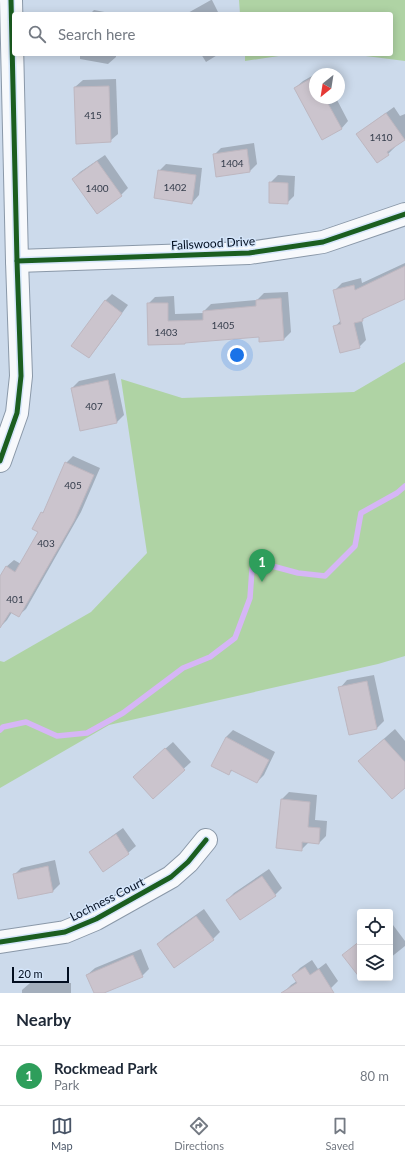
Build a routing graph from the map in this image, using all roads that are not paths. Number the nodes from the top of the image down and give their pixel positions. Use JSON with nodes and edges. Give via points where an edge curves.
{"nodes":[{"id":1,"x":11,"y":0,"type":"edge"},
{"id":2,"x":12,"y":44,"type":"edge"},
{"id":3,"x":12,"y":56,"type":"edge"},
{"id":4,"x":405,"y":214,"type":"edge"},
{"id":5,"x":17,"y":261,"type":"junction"},
{"id":6,"x":0,"y":462,"type":"edge"},
{"id":7,"x":206,"y":840,"type":"dead end"},
{"id":8,"x":0,"y":942,"type":"edge"}],
"edges":[{"from":1,"to":2,"type":"street"},
{"from":3,"to":5,"type":"street"},
{"from":4,"to":5,"type":"street","name":"Fallswood Drive","via":[[323,242],[249,253]]},
{"from":5,"to":6,"type":"street","via":[[21,376],[17,413]]},
{"from":7,"to":8,"type":"street","name":"Lochness Court","via":[[188,862],[171,876],[96,919],[65,932]]}]}
